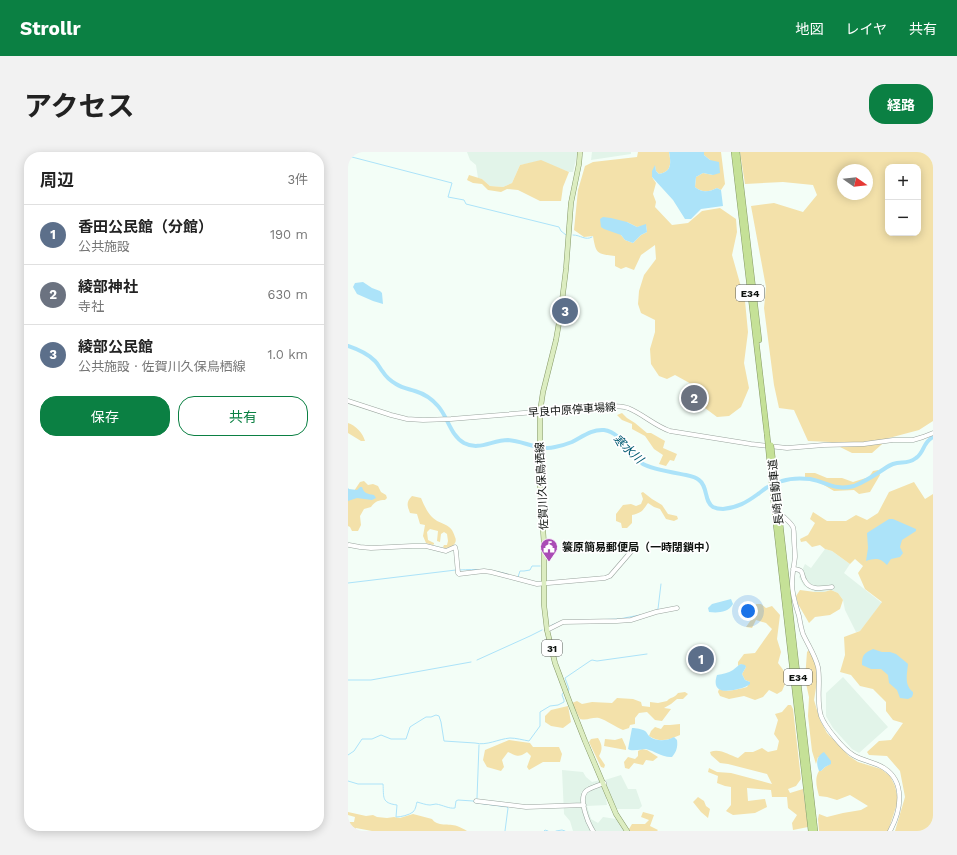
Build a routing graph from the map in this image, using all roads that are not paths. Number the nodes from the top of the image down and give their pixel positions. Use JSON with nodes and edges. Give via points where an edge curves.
{"nodes":[{"id":1,"x":580,"y":152,"type":"edge"},
{"id":2,"x":734,"y":152,"type":"edge"},
{"id":3,"x":738,"y":152,"type":"edge"},
{"id":4,"x":348,"y":401,"type":"edge"},
{"id":5,"x":540,"y":412,"type":"junction"},
{"id":6,"x":933,"y":432,"type":"edge"},
{"id":7,"x":768,"y":434,"type":"junction"},
{"id":8,"x":784,"y":518,"type":"dead end"},
{"id":9,"x":778,"y":524,"type":"junction"},
{"id":10,"x":349,"y":545,"type":"edge"},
{"id":11,"x":635,"y":547,"type":"dead end"},
{"id":12,"x":793,"y":569,"type":"junction"},
{"id":13,"x":544,"y":583,"type":"junction"},
{"id":14,"x":832,"y":587,"type":"dead end"},
{"id":15,"x":678,"y":608,"type":"dead end"},
{"id":16,"x":547,"y":630,"type":"junction"},
{"id":17,"x":604,"y":783,"type":"junction"},
{"id":18,"x":476,"y":801,"type":"dead end"},
{"id":19,"x":584,"y":805,"type":"junction"},
{"id":20,"x":592,"y":831,"type":"edge"},
{"id":21,"x":626,"y":831,"type":"edge"},
{"id":22,"x":811,"y":831,"type":"edge"},
{"id":23,"x":815,"y":831,"type":"edge"},
{"id":24,"x":890,"y":831,"type":"edge"}],
"edges":[{"from":1,"to":5,"type":"main road","name":"佐賀川久保鳥栖線","number":"31","via":[[571,203],[560,317]]},
{"from":2,"to":7,"type":"highway","name":"長崎自動車道","number":"E34"},
{"from":3,"to":7,"type":"highway","name":"長崎自動車道","number":"E34"},
{"from":4,"to":5,"type":"street","name":"早良中原停車場線","via":[[391,415],[422,420]]},
{"from":5,"to":6,"type":"street","name":"早良中原停車場線","via":[[620,406],[670,431],[786,448],[913,440]]},
{"from":5,"to":13,"type":"main road","name":"佐賀川久保鳥栖線","number":"31"},
{"from":7,"to":9,"type":"highway","name":"長崎自動車道","number":"E34","bridge":true},
{"from":8,"to":12,"type":"street","via":[[794,531]]},
{"from":9,"to":22,"type":"highway","name":"長崎自動車道","number":"E34"},
{"from":9,"to":23,"type":"highway","name":"長崎自動車道","number":"E34"},
{"from":10,"to":13,"type":"street","via":[[371,548],[426,546],[446,551],[455,547],[459,574],[491,572],[531,583]]},
{"from":11,"to":13,"type":"street","via":[[610,576],[605,578]]},
{"from":12,"to":14,"type":"street","via":[[802,571],[804,581],[811,587]]},
{"from":12,"to":24,"type":"street","via":[[792,590],[803,634],[815,657],[818,671],[822,718],[847,750],[891,773],[900,795],[900,802]]},
{"from":13,"to":16,"type":"main road","name":"佐賀川久保鳥栖線","number":"31"},
{"from":15,"to":16,"type":"street","via":[[631,620],[563,622]]},
{"from":16,"to":17,"type":"main road","name":"佐賀川久保鳥栖線","number":"31","via":[[555,663]]},
{"from":17,"to":19,"type":"street","via":[[586,791]]},
{"from":17,"to":21,"type":"main road","name":"佐賀川久保鳥栖線","number":"31","via":[[616,814]]},
{"from":18,"to":19,"type":"street","via":[[526,807]]},
{"from":19,"to":20,"type":"street"}]}
